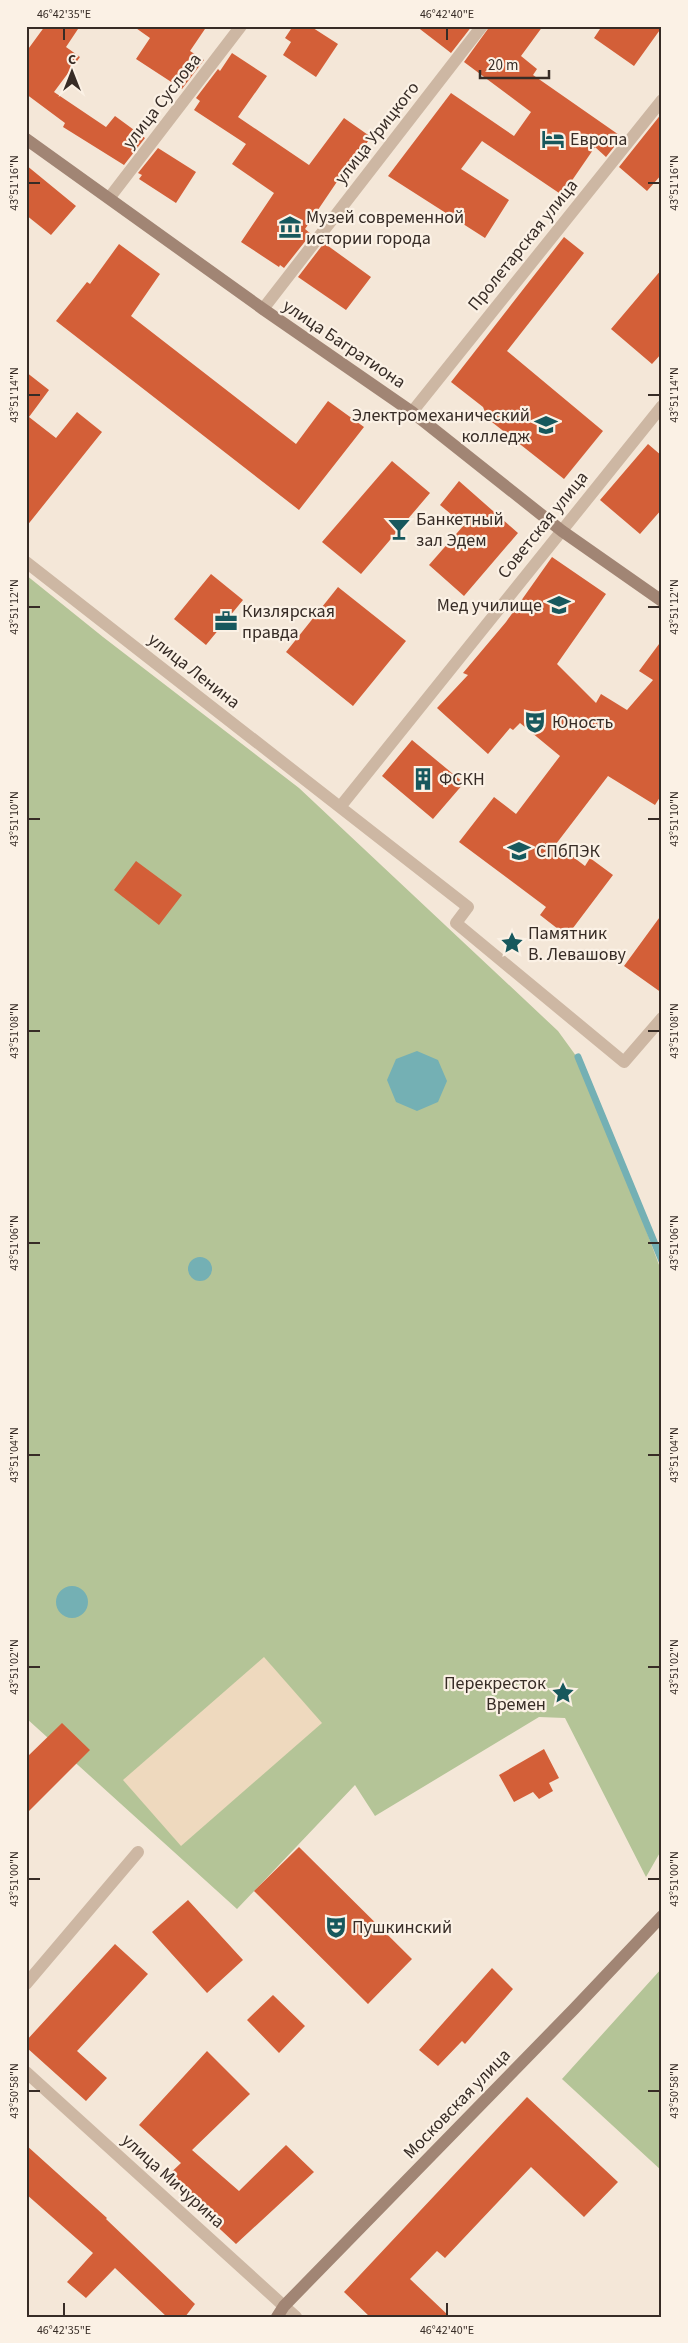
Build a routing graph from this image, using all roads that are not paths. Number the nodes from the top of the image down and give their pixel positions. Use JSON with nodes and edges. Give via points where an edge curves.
{"nodes":[{"id":1,"x":241,"y":26,"type":"edge"},
{"id":2,"x":482,"y":26,"type":"edge"},
{"id":3,"x":662,"y":100,"type":"edge"},
{"id":4,"x":26,"y":139,"type":"edge"},
{"id":5,"x":110,"y":197,"type":"junction"},
{"id":6,"x":263,"y":309,"type":"junction"},
{"id":7,"x":662,"y":406,"type":"edge"},
{"id":8,"x":412,"y":412,"type":"junction"},
{"id":9,"x":562,"y":531,"type":"junction"},
{"id":10,"x":26,"y":562,"type":"edge"},
{"id":11,"x":662,"y":602,"type":"edge"},
{"id":12,"x":340,"y":807,"type":"junction"},
{"id":13,"x":662,"y":1018,"type":"edge"},
{"id":14,"x":138,"y":1852,"type":"dead end"},
{"id":15,"x":662,"y":1916,"type":"edge"},
{"id":16,"x":26,"y":1984,"type":"edge"},
{"id":17,"x":26,"y":2072,"type":"edge"},
{"id":18,"x":281,"y":2311,"type":"edge"},
{"id":19,"x":296,"y":2317,"type":"edge"}],
"edges":[{"from":1,"to":5,"type":"street","name":"улица Суслова"},
{"from":2,"to":6,"type":"street","name":"улица Урицкого"},
{"from":3,"to":8,"type":"street","name":"Пролетарская улица"},
{"from":4,"to":5,"type":"main road","name":"улица Багратиона"},
{"from":5,"to":6,"type":"main road","name":"улица Багратиона"},
{"from":6,"to":8,"type":"main road","name":"улица Багратиона"},
{"from":7,"to":9,"type":"street","name":"Советская улица"},
{"from":8,"to":9,"type":"main road","name":"улица Багратиона"},
{"from":9,"to":11,"type":"main road","name":"улица Багратиона"},
{"from":9,"to":12,"type":"street","name":"Советская улица"},
{"from":10,"to":12,"type":"street","name":"улица Ленина"},
{"from":12,"to":13,"type":"street","name":"улица Ленина","via":[[468,907],[456,923],[624,1062]]},
{"from":14,"to":16,"type":"street"},
{"from":15,"to":18,"type":"main road","name":"Московская улица"},
{"from":17,"to":18,"type":"street","name":"улица Мичурина"},
{"from":18,"to":19,"type":"street","name":"улица Мичурина"}]}
